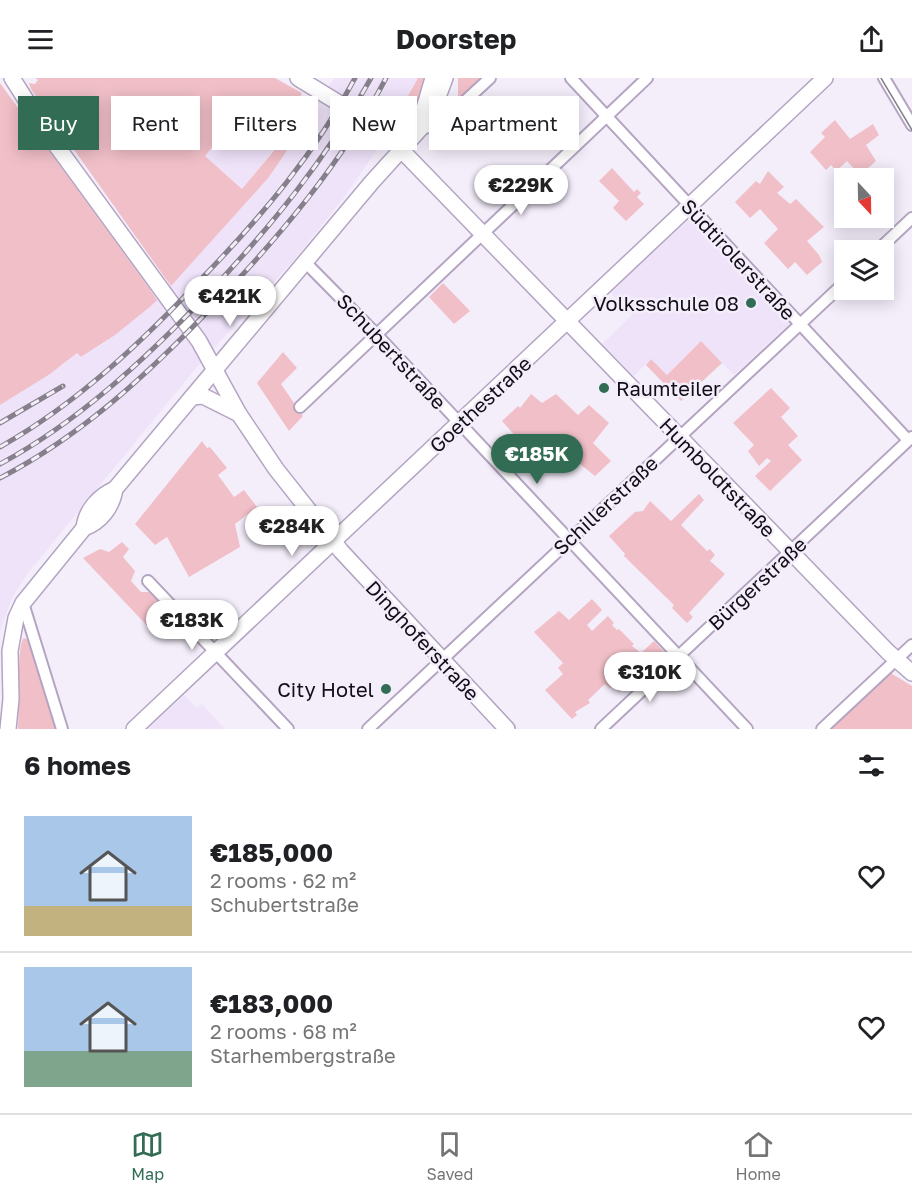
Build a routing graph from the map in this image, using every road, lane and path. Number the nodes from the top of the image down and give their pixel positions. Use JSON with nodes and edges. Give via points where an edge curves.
{"nodes":[{"id":1,"x":12,"y":78,"type":"edge"},
{"id":2,"x":298,"y":78,"type":"edge"},
{"id":3,"x":433,"y":78,"type":"edge"},
{"id":4,"x":445,"y":78,"type":"edge"},
{"id":5,"x":490,"y":78,"type":"edge"},
{"id":6,"x":571,"y":78,"type":"edge"},
{"id":7,"x":647,"y":78,"type":"edge"},
{"id":8,"x":825,"y":78,"type":"edge"},
{"id":9,"x":884,"y":78,"type":"edge"},
{"id":10,"x":319,"y":83,"type":"edge"},
{"id":11,"x":337,"y":96,"type":"edge"},
{"id":12,"x":424,"y":110,"type":"junction"},
{"id":13,"x":606,"y":116,"type":"junction"},
{"id":14,"x":417,"y":118,"type":"edge"},
{"id":15,"x":417,"y":123,"type":"edge"},
{"id":16,"x":912,"y":125,"type":"edge"},
{"id":17,"x":422,"y":128,"type":"junction"},
{"id":18,"x":417,"y":133,"type":"edge"},
{"id":19,"x":401,"y":150,"type":"edge"},
{"id":20,"x":409,"y":150,"type":"edge"},
{"id":21,"x":690,"y":206,"type":"junction"},
{"id":22,"x":912,"y":218,"type":"edge"},
{"id":23,"x":482,"y":234,"type":"junction"},
{"id":24,"x":889,"y":240,"type":"edge"},
{"id":25,"x":306,"y":263,"type":"junction"},
{"id":26,"x":834,"y":293,"type":"edge"},
{"id":27,"x":567,"y":322,"type":"junction"},
{"id":28,"x":800,"y":325,"type":"junction"},
{"id":29,"x":376,"y":334,"type":"junction"},
{"id":30,"x":215,"y":371,"type":"junction"},
{"id":31,"x":192,"y":397,"type":"junction"},
{"id":32,"x":300,"y":407,"type":"dead end"},
{"id":33,"x":239,"y":414,"type":"junction"},
{"id":34,"x":460,"y":423,"type":"junction"},
{"id":35,"x":679,"y":436,"type":"junction"},
{"id":36,"x":910,"y":438,"type":"edge"},
{"id":37,"x":569,"y":540,"type":"junction"},
{"id":38,"x":333,"y":541,"type":"junction"},
{"id":39,"x":790,"y":551,"type":"junction"},
{"id":40,"x":148,"y":581,"type":"dead end"},
{"id":41,"x":23,"y":603,"type":"junction"},
{"id":42,"x":912,"y":645,"type":"edge"},
{"id":43,"x":215,"y":652,"type":"junction"},
{"id":44,"x":679,"y":656,"type":"junction"},
{"id":45,"x":442,"y":660,"type":"junction"},
{"id":46,"x":896,"y":660,"type":"junction"},
{"id":47,"x":912,"y":673,"type":"edge"},
{"id":48,"x":8,"y":729,"type":"edge"},
{"id":49,"x":62,"y":729,"type":"edge"},
{"id":50,"x":134,"y":729,"type":"edge"},
{"id":51,"x":288,"y":729,"type":"edge"},
{"id":52,"x":368,"y":729,"type":"edge"},
{"id":53,"x":507,"y":729,"type":"edge"},
{"id":54,"x":601,"y":729,"type":"edge"},
{"id":55,"x":747,"y":729,"type":"edge"},
{"id":56,"x":822,"y":729,"type":"edge"}],
"edges":[{"from":1,"to":30,"type":"main road","name":"Dinghoferstraße","via":[[45,130],[199,341]]},
{"from":2,"to":10,"type":"main road","name":"Humboldtstraße"},
{"from":3,"to":12,"type":"main road"},
{"from":4,"to":17,"type":"main road","via":[[436,105]]},
{"from":5,"to":17,"type":"street","via":[[438,126]]},
{"from":6,"to":13,"type":"street","name":"Südtirolerstraße"},
{"from":7,"to":13,"type":"street"},
{"from":8,"to":21,"type":"main road","name":"Goethestraße"},
{"from":9,"to":16,"type":"street"},
{"from":10,"to":11,"type":"main road","name":"Humboldtstraße"},
{"from":12,"to":14,"type":"main road"},
{"from":12,"to":15,"type":"main road"},
{"from":13,"to":21,"type":"street","name":"Südtirolerstraße"},
{"from":13,"to":23,"type":"street"},
{"from":17,"to":18,"type":"main road"},
{"from":19,"to":25,"type":"main road"},
{"from":20,"to":23,"type":"main road","name":"Humboldtstraße"},
{"from":21,"to":27,"type":"main road","name":"Goethestraße"},
{"from":21,"to":28,"type":"street","name":"Südtirolerstraße"},
{"from":22,"to":24,"type":"street"},
{"from":23,"to":27,"type":"main road","name":"Humboldtstraße"},
{"from":23,"to":29,"type":"street"},
{"from":25,"to":29,"type":"street","name":"Schubertstraße"},
{"from":25,"to":30,"type":"main road"},
{"from":26,"to":28,"type":"street","name":"Schillerstraße"},
{"from":27,"to":34,"type":"main road","name":"Goethestraße"},
{"from":27,"to":35,"type":"main road","name":"Humboldtstraße"},
{"from":28,"to":35,"type":"street","name":"Schillerstraße"},
{"from":28,"to":36,"type":"street","name":"Südtirolerstraße"},
{"from":29,"to":32,"type":"street"},
{"from":29,"to":34,"type":"street","name":"Schubertstraße"},
{"from":30,"to":31,"type":"main road"},
{"from":30,"to":33,"type":"main road","name":"Dinghoferstraße"},
{"from":31,"to":33,"type":"main road","via":[[203,396]]},
{"from":31,"to":41,"type":"main road","via":[[115,489],[103,494],[85,516],[84,528]]},
{"from":33,"to":38,"type":"main road","name":"Dinghoferstraße"},
{"from":34,"to":37,"type":"street","name":"Schubertstraße"},
{"from":34,"to":38,"type":"main road","name":"Goethestraße"},
{"from":35,"to":37,"type":"street","name":"Schillerstraße"},
{"from":35,"to":39,"type":"main road","name":"Humboldtstraße"},
{"from":36,"to":39,"type":"street","name":"Bürgerstraße"},
{"from":37,"to":44,"type":"street","name":"Schubertstraße"},
{"from":37,"to":45,"type":"street","name":"Schillerstraße"},
{"from":38,"to":43,"type":"main road","name":"Goethestraße"},
{"from":38,"to":45,"type":"main road","name":"Dinghoferstraße"},
{"from":39,"to":44,"type":"street","name":"Bürgerstraße"},
{"from":39,"to":46,"type":"main road","name":"Humboldtstraße"},
{"from":40,"to":43,"type":"street"},
{"from":41,"to":48,"type":"main road","via":[[12,639]]},
{"from":41,"to":49,"type":"street"},
{"from":42,"to":46,"type":"street"},
{"from":43,"to":50,"type":"main road","name":"Goethestraße"},
{"from":43,"to":51,"type":"street"},
{"from":44,"to":54,"type":"street","name":"Bürgerstraße"},
{"from":44,"to":55,"type":"street","name":"Schubertstraße"},
{"from":45,"to":52,"type":"street","name":"Schillerstraße"},
{"from":45,"to":53,"type":"main road","name":"Dinghoferstraße"},
{"from":46,"to":47,"type":"main road","name":"Humboldtstraße"},
{"from":46,"to":56,"type":"street"}]}
